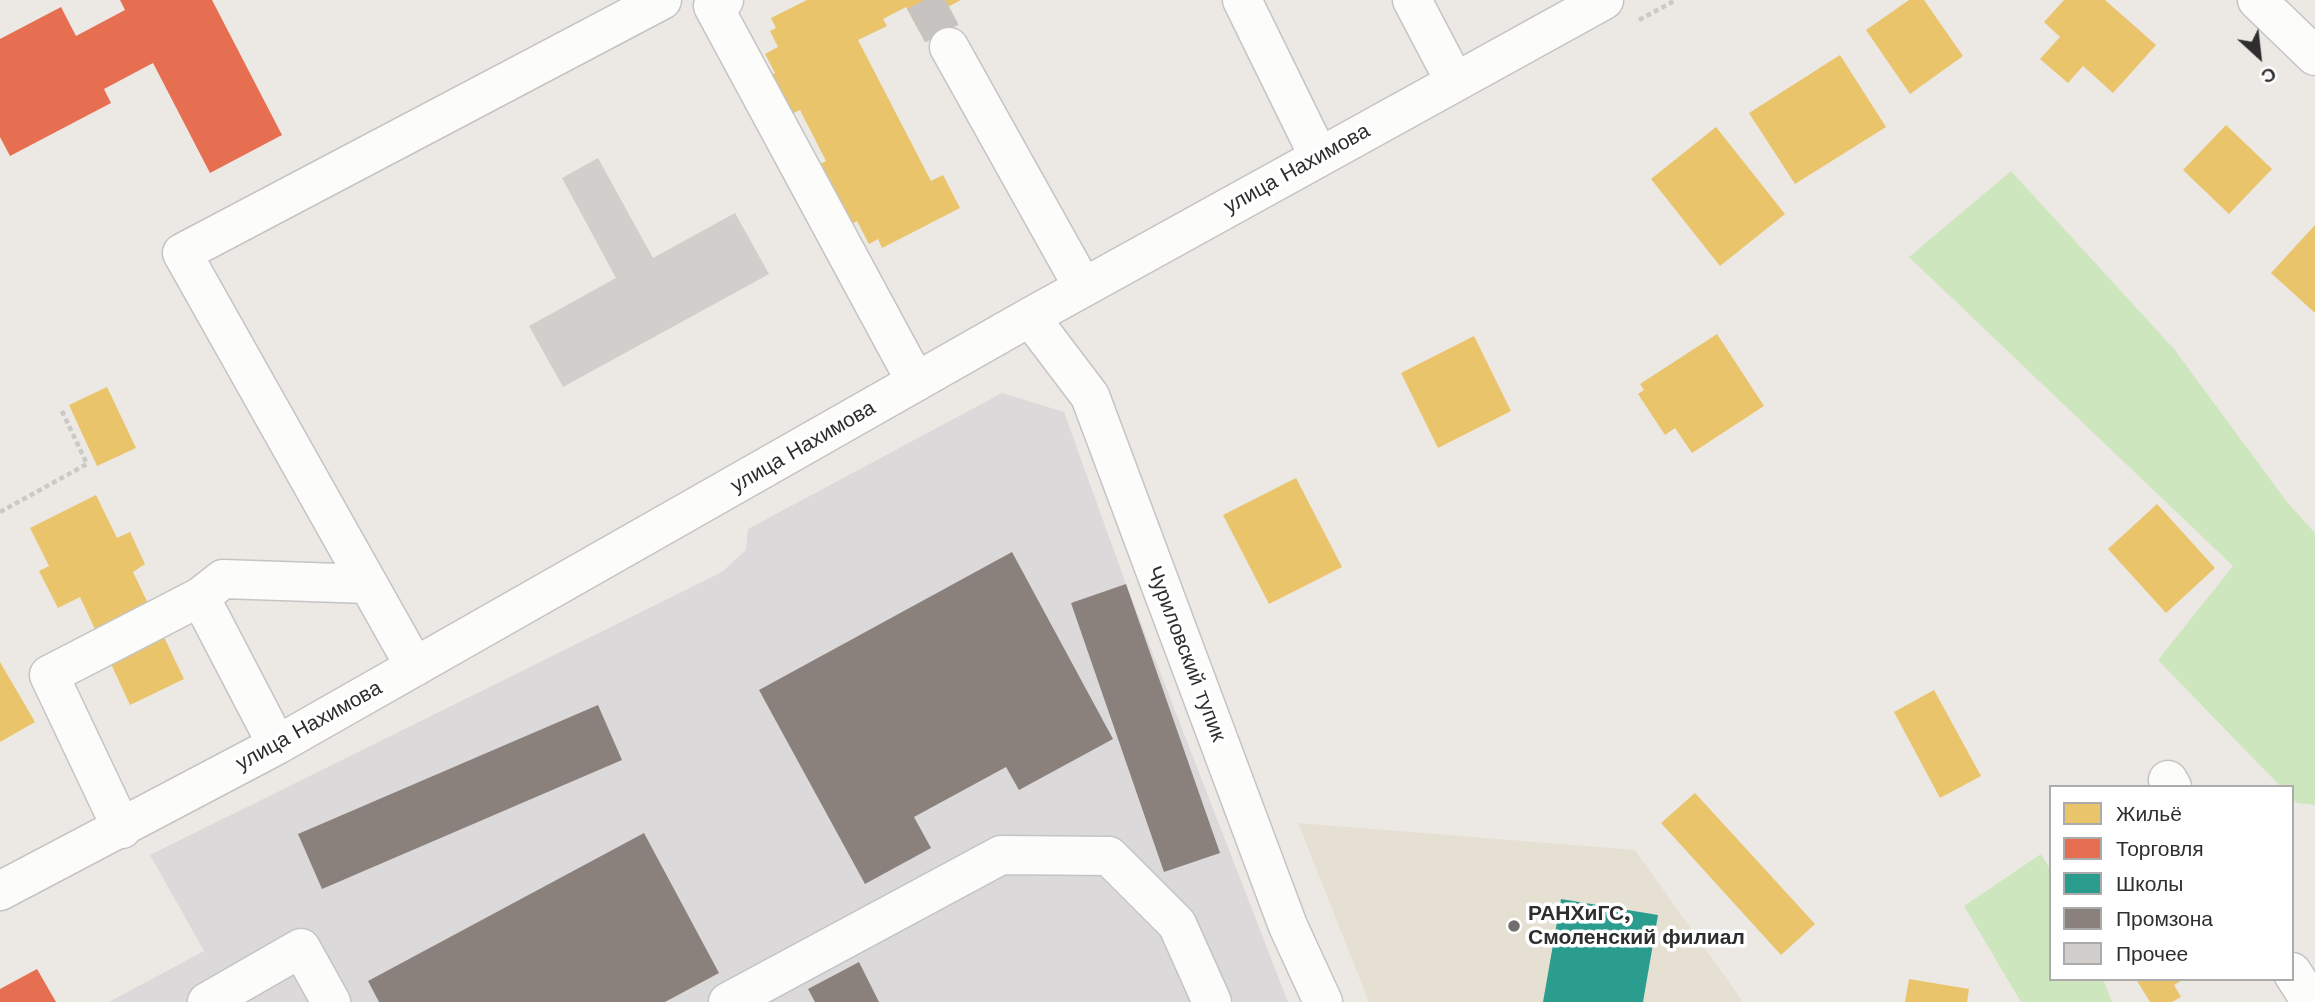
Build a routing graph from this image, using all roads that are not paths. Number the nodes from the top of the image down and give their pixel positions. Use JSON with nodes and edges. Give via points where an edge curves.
{"nodes":[{"id":1,"x":662,"y":0,"type":"edge"},
{"id":2,"x":724,"y":0,"type":"edge"},
{"id":3,"x":1242,"y":0,"type":"edge"},
{"id":4,"x":1412,"y":0,"type":"edge"},
{"id":5,"x":1604,"y":0,"type":"edge"},
{"id":6,"x":2257,"y":0,"type":"edge"},
{"id":7,"x":949,"y":47,"type":"tunnel mouth"},
{"id":8,"x":2315,"y":56,"type":"edge"},
{"id":9,"x":1455,"y":82,"type":"junction"},
{"id":10,"x":1319,"y":157,"type":"junction"},
{"id":11,"x":1083,"y":288,"type":"junction"},
{"id":12,"x":1030,"y":317,"type":"junction"},
{"id":13,"x":916,"y":382,"type":"junction"},
{"id":14,"x":368,"y":584,"type":"junction"},
{"id":15,"x":200,"y":597,"type":"junction"},
{"id":16,"x":415,"y":667,"type":"junction"},
{"id":17,"x":277,"y":745,"type":"junction"},
{"id":18,"x":122,"y":829,"type":"junction"},
{"id":19,"x":0,"y":891,"type":"edge"},
{"id":20,"x":2294,"y":975,"type":"edge"},
{"id":21,"x":207,"y":1002,"type":"edge"},
{"id":22,"x":331,"y":1002,"type":"edge"},
{"id":23,"x":727,"y":1002,"type":"edge"},
{"id":24,"x":1212,"y":1002,"type":"edge"},
{"id":25,"x":1323,"y":1002,"type":"edge"},
{"id":26,"x":2311,"y":1002,"type":"edge"}],
"edges":[{"from":1,"to":14,"type":"street","via":[[182,253]]},
{"from":2,"to":13,"type":"street","via":[[713,6]]},
{"from":3,"to":10,"type":"street"},
{"from":4,"to":9,"type":"street"},
{"from":5,"to":9,"type":"street","name":"улица Нахимова"},
{"from":6,"to":8,"type":"street"},
{"from":7,"to":11,"type":"street"},
{"from":9,"to":10,"type":"street","name":"улица Нахимова"},
{"from":10,"to":11,"type":"street","name":"улица Нахимова"},
{"from":11,"to":12,"type":"street","name":"улица Нахимова"},
{"from":12,"to":13,"type":"street","name":"улица Нахимова"},
{"from":12,"to":25,"type":"street","name":"Чуриловский тупик","via":[[1090,396],[1288,926]]},
{"from":13,"to":16,"type":"street","name":"улица Нахимова"},
{"from":14,"to":15,"type":"street","via":[[223,579]]},
{"from":14,"to":16,"type":"street"},
{"from":15,"to":17,"type":"street"},
{"from":15,"to":18,"type":"street","via":[[49,675]]},
{"from":16,"to":17,"type":"street","name":"улица Нахимова"},
{"from":17,"to":18,"type":"street","name":"улица Нахимова"},
{"from":18,"to":19,"type":"street","name":"улица Нахимова"},
{"from":20,"to":26,"type":"street"},
{"from":21,"to":22,"type":"street","via":[[301,948]]},
{"from":23,"to":24,"type":"street","via":[[1001,855],[1110,856],[1177,924]]}]}
